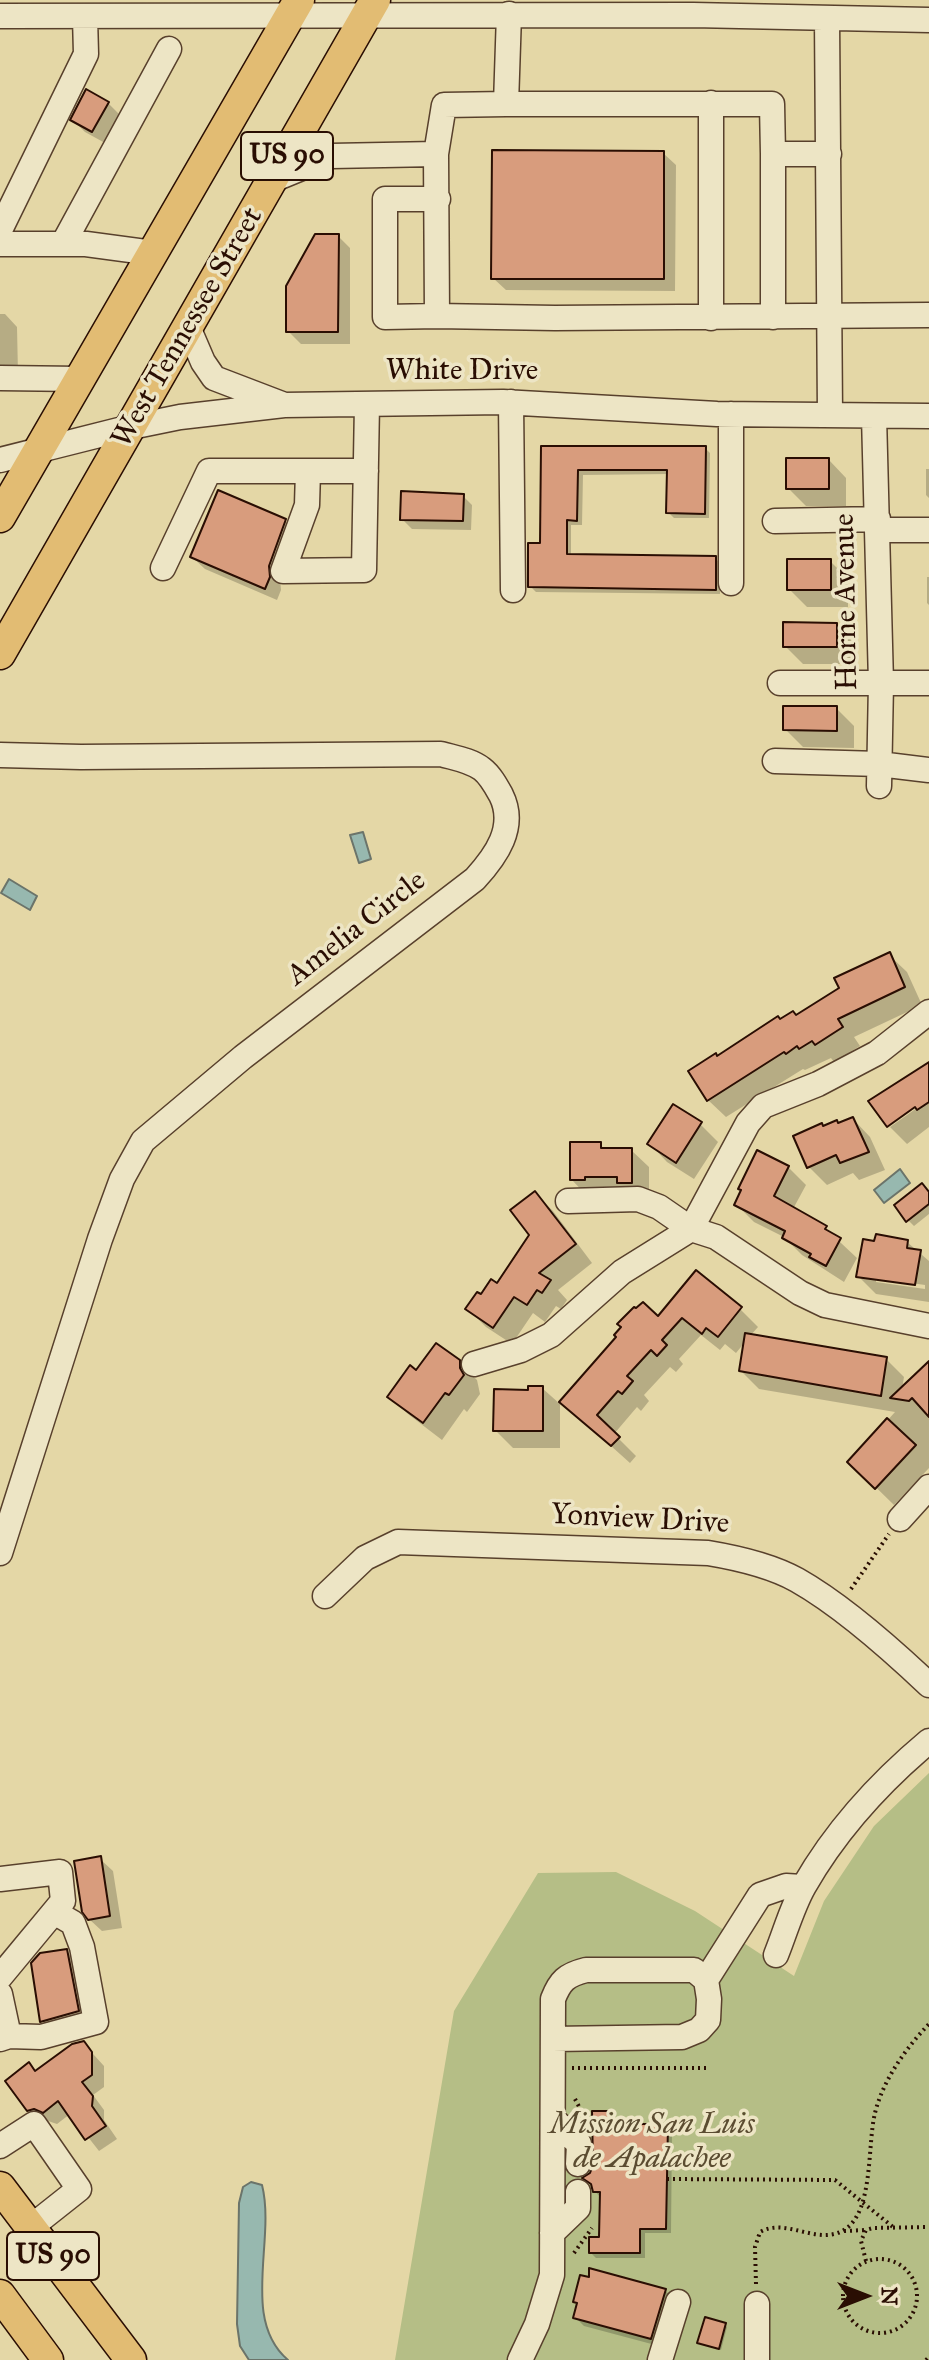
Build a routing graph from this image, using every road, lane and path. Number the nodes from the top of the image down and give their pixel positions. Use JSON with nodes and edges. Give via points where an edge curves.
{"nodes":[{"id":1,"x":372,"y":7,"type":"edge"},
{"id":2,"x":542,"y":7,"type":"edge"},
{"id":3,"x":122,"y":8,"type":"edge"},
{"id":4,"x":717,"y":8,"type":"edge"},
{"id":5,"x":294,"y":9,"type":"edge"},
{"id":6,"x":509,"y":14,"type":"junction"},
{"id":7,"x":0,"y":16,"type":"edge"},
{"id":8,"x":85,"y":17,"type":"junction"},
{"id":9,"x":827,"y":19,"type":"junction"},
{"id":10,"x":929,"y":20,"type":"edge"},
{"id":11,"x":169,"y":49,"type":"dead end"},
{"id":12,"x":711,"y":103,"type":"junction"},
{"id":13,"x":506,"y":104,"type":"junction"},
{"id":14,"x":436,"y":154,"type":"junction"},
{"id":15,"x":773,"y":154,"type":"junction"},
{"id":16,"x":829,"y":154,"type":"junction"},
{"id":17,"x":275,"y":179,"type":"junction"},
{"id":18,"x":438,"y":199,"type":"junction"},
{"id":19,"x":0,"y":230,"type":"edge"},
{"id":20,"x":0,"y":244,"type":"edge"},
{"id":21,"x":63,"y":244,"type":"junction"},
{"id":22,"x":153,"y":253,"type":"junction"},
{"id":23,"x":929,"y":315,"type":"edge"},
{"id":24,"x":437,"y":316,"type":"junction"},
{"id":25,"x":773,"y":317,"type":"junction"},
{"id":26,"x":830,"y":317,"type":"junction"},
{"id":27,"x":711,"y":318,"type":"junction"},
{"id":28,"x":188,"y":327,"type":"junction"},
{"id":29,"x":0,"y":378,"type":"edge"},
{"id":30,"x":80,"y":379,"type":"junction"},
{"id":31,"x":511,"y":402,"type":"junction"},
{"id":32,"x":367,"y":404,"type":"junction"},
{"id":33,"x":284,"y":405,"type":"junction"},
{"id":34,"x":731,"y":414,"type":"junction"},
{"id":35,"x":830,"y":415,"type":"junction"},
{"id":36,"x":874,"y":416,"type":"junction"},
{"id":37,"x":929,"y":416,"type":"edge"},
{"id":38,"x":131,"y":427,"type":"junction"},
{"id":39,"x":40,"y":449,"type":"junction"},
{"id":40,"x":0,"y":460,"type":"edge"},
{"id":41,"x":308,"y":471,"type":"junction"},
{"id":42,"x":366,"y":471,"type":"junction"},
{"id":43,"x":0,"y":517,"type":"edge"},
{"id":44,"x":775,"y":521,"type":"dead end"},
{"id":45,"x":878,"y":525,"type":"junction"},
{"id":46,"x":929,"y":530,"type":"edge"},
{"id":47,"x":163,"y":568,"type":"dead end"},
{"id":48,"x":731,"y":583,"type":"dead end"},
{"id":49,"x":513,"y":590,"type":"dead end"},
{"id":50,"x":0,"y":654,"type":"edge"},
{"id":51,"x":780,"y":683,"type":"dead end"},
{"id":52,"x":881,"y":683,"type":"junction"},
{"id":53,"x":929,"y":683,"type":"edge"},
{"id":54,"x":0,"y":755,"type":"edge"},
{"id":55,"x":775,"y":761,"type":"dead end"},
{"id":56,"x":929,"y":770,"type":"edge"},
{"id":57,"x":879,"y":775,"type":"junction"},
{"id":58,"x":929,"y":1012,"type":"edge"},
{"id":59,"x":568,"y":1201,"type":"dead end"},
{"id":60,"x":691,"y":1229,"type":"junction"},
{"id":61,"x":929,"y":1326,"type":"edge"},
{"id":62,"x":474,"y":1364,"type":"dead end"},
{"id":63,"x":929,"y":1487,"type":"edge"},
{"id":64,"x":900,"y":1519,"type":"joint"},
{"id":65,"x":0,"y":1553,"type":"edge"},
{"id":66,"x":325,"y":1596,"type":"dead end"},
{"id":67,"x":837,"y":1609,"type":"junction"},
{"id":68,"x":929,"y":1685,"type":"edge"},
{"id":69,"x":929,"y":1741,"type":"edge"},
{"id":70,"x":0,"y":1879,"type":"edge"},
{"id":71,"x":802,"y":1887,"type":"junction"},
{"id":72,"x":54,"y":1912,"type":"junction"},
{"id":73,"x":776,"y":1955,"type":"dead end"},
{"id":74,"x":0,"y":1977,"type":"edge"},
{"id":75,"x":706,"y":1980,"type":"junction"},
{"id":76,"x":0,"y":1994,"type":"edge"},
{"id":77,"x":929,"y":2024,"type":"edge"},
{"id":78,"x":4,"y":2037,"type":"edge"},
{"id":79,"x":553,"y":2039,"type":"junction"},
{"id":80,"x":571,"y":2068,"type":"dead end"},
{"id":81,"x":706,"y":2068,"type":"dead end"},
{"id":82,"x":554,"y":2120,"type":"junction"},
{"id":83,"x":0,"y":2146,"type":"edge"},
{"id":84,"x":578,"y":2164,"type":"dead end"},
{"id":85,"x":667,"y":2179,"type":"dead end"},
{"id":86,"x":0,"y":2187,"type":"edge"},
{"id":87,"x":578,"y":2192,"type":"dead end"},
{"id":88,"x":863,"y":2203,"type":"junction"},
{"id":89,"x":31,"y":2227,"type":"junction"},
{"id":90,"x":893,"y":2227,"type":"junction"},
{"id":91,"x":929,"y":2227,"type":"edge"},
{"id":92,"x":866,"y":2230,"type":"junction"},
{"id":93,"x":842,"y":2231,"type":"junction"},
{"id":94,"x":552,"y":2233,"type":"junction"},
{"id":95,"x":866,"y":2261,"type":"junction"},
{"id":96,"x":0,"y":2295,"type":"edge"},
{"id":97,"x":678,"y":2302,"type":"dead end"},
{"id":98,"x":757,"y":2304,"type":"joint"},
{"id":99,"x":522,"y":2359,"type":"edge"},
{"id":100,"x":48,"y":2360,"type":"edge"},
{"id":101,"x":131,"y":2360,"type":"edge"},
{"id":102,"x":660,"y":2360,"type":"edge"},
{"id":103,"x":757,"y":2360,"type":"edge"}],
"edges":[{"from":1,"to":5,"type":"street"},
{"from":1,"to":6,"type":"street"},
{"from":1,"to":17,"type":"main road","name":"West Tennessee Street","number":"US 90"},
{"from":2,"to":4,"type":"street"},
{"from":2,"to":6,"type":"street"},
{"from":3,"to":5,"type":"street"},
{"from":3,"to":8,"type":"street"},
{"from":4,"to":9,"type":"street"},
{"from":5,"to":22,"type":"main road","number":"US 90"},
{"from":6,"to":13,"type":"street"},
{"from":7,"to":8,"type":"street"},
{"from":8,"to":19,"type":"street","via":[[86,54]]},
{"from":9,"to":10,"type":"street"},
{"from":9,"to":16,"type":"street"},
{"from":11,"to":21,"type":"street"},
{"from":12,"to":13,"type":"street"},
{"from":12,"to":15,"type":"street","via":[[772,104]]},
{"from":12,"to":27,"type":"street"},
{"from":13,"to":14,"type":"street","via":[[444,105]]},
{"from":14,"to":17,"type":"street","via":[[331,156]]},
{"from":14,"to":18,"type":"street"},
{"from":15,"to":16,"type":"street"},
{"from":15,"to":25,"type":"street"},
{"from":16,"to":26,"type":"street"},
{"from":17,"to":28,"type":"main road","name":"West Tennessee Street","number":"US 90"},
{"from":18,"to":24,"type":"street"},
{"from":18,"to":24,"type":"street","via":[[385,199],[385,317]]},
{"from":20,"to":21,"type":"street"},
{"from":21,"to":22,"type":"street"},
{"from":22,"to":30,"type":"main road","number":"US 90"},
{"from":23,"to":26,"type":"street"},
{"from":24,"to":27,"type":"street"},
{"from":25,"to":26,"type":"street"},
{"from":25,"to":27,"type":"street"},
{"from":26,"to":35,"type":"street"},
{"from":28,"to":33,"type":"street","via":[[214,378]]},
{"from":28,"to":38,"type":"main road","name":"West Tennessee Street","number":"US 90"},
{"from":29,"to":30,"type":"street"},
{"from":30,"to":39,"type":"main road","number":"US 90"},
{"from":31,"to":32,"type":"street","name":"White Drive"},
{"from":31,"to":34,"type":"street","name":"White Drive"},
{"from":31,"to":49,"type":"street"},
{"from":32,"to":33,"type":"street","name":"White Drive"},
{"from":32,"to":42,"type":"street"},
{"from":33,"to":38,"type":"street","name":"White Drive"},
{"from":34,"to":35,"type":"street","name":"White Drive"},
{"from":34,"to":48,"type":"street"},
{"from":35,"to":36,"type":"street","name":"White Drive"},
{"from":36,"to":37,"type":"street","name":"White Drive"},
{"from":36,"to":45,"type":"street","name":"Horne Avenue"},
{"from":38,"to":39,"type":"street","name":"White Drive"},
{"from":38,"to":50,"type":"main road","name":"West Tennessee Street","number":"US 90"},
{"from":39,"to":40,"type":"street","name":"White Drive"},
{"from":39,"to":43,"type":"main road","number":"US 90"},
{"from":41,"to":42,"type":"street"},
{"from":41,"to":42,"type":"street","via":[[307,505],[283,571],[364,570]]},
{"from":41,"to":47,"type":"street","via":[[209,471]]},
{"from":44,"to":45,"type":"street"},
{"from":45,"to":46,"type":"street"},
{"from":45,"to":52,"type":"street","name":"Horne Avenue"},
{"from":51,"to":52,"type":"street"},
{"from":52,"to":53,"type":"street"},
{"from":52,"to":57,"type":"street","name":"Horne Avenue"},
{"from":54,"to":65,"type":"street","name":"Amelia Circle","via":[[441,754],[484,770],[505,802],[507,823],[503,841],[475,879],[143,1141],[100,1239]]},
{"from":55,"to":57,"type":"street"},
{"from":56,"to":57,"type":"street"},
{"from":58,"to":60,"type":"street","via":[[877,1053],[763,1106],[748,1123]]},
{"from":59,"to":60,"type":"street","via":[[638,1199]]},
{"from":60,"to":61,"type":"street","via":[[716,1237],[825,1305]]},
{"from":60,"to":62,"type":"street","via":[[622,1272],[551,1335]]},
{"from":63,"to":64,"type":"street"},
{"from":64,"to":67,"type":"path"},
{"from":66,"to":67,"type":"street","name":"Yonview Drive","via":[[365,1558],[398,1542],[708,1553],[745,1559],[796,1579]]},
{"from":67,"to":68,"type":"street","name":"Yonview Drive"},
{"from":69,"to":71,"type":"street","via":[[860,1806]]},
{"from":70,"to":72,"type":"street","via":[[60,1872],[63,1901]]},
{"from":71,"to":73,"type":"street"},
{"from":71,"to":75,"type":"street","via":[[760,1895]]},
{"from":72,"to":74,"type":"street"},
{"from":72,"to":78,"type":"street","via":[[73,1923],[96,2022],[41,2037]]},
{"from":75,"to":79,"type":"street","via":[[708,2020],[682,2037]]},
{"from":75,"to":79,"type":"street","via":[[694,1970],[570,1974],[553,1999]]},
{"from":76,"to":78,"type":"street"},
{"from":77,"to":88,"type":"path","via":[[898,2065],[875,2113]]},
{"from":79,"to":82,"type":"street"},
{"from":80,"to":81,"type":"path"},
{"from":82,"to":84,"type":"street","via":[[579,2144]]},
{"from":82,"to":94,"type":"street"},
{"from":83,"to":89,"type":"street","via":[[34,2124],[79,2189]]},
{"from":85,"to":88,"type":"path","via":[[835,2180]]},
{"from":86,"to":89,"type":"main road","number":"US 90"},
{"from":87,"to":94,"type":"street","via":[[578,2208]]},
{"from":88,"to":90,"type":"path"},
{"from":88,"to":93,"type":"path"},
{"from":89,"to":101,"type":"main road","number":"US 90"},
{"from":90,"to":91,"type":"path"},
{"from":90,"to":92,"type":"path"},
{"from":92,"to":93,"type":"path"},
{"from":92,"to":95,"type":"path","via":[[861,2241]]},
{"from":93,"to":98,"type":"path","via":[[823,2235],[770,2226],[760,2232],[755,2247]]},
{"from":94,"to":99,"type":"street","via":[[552,2275]]},
{"from":95,"to":95,"type":"path","via":[[844,2286],[846,2311],[864,2329],[891,2331],[912,2315],[912,2277],[892,2261]]},
{"from":96,"to":100,"type":"main road","number":"US 90"},
{"from":97,"to":102,"type":"street"},
{"from":98,"to":103,"type":"street"}]}
